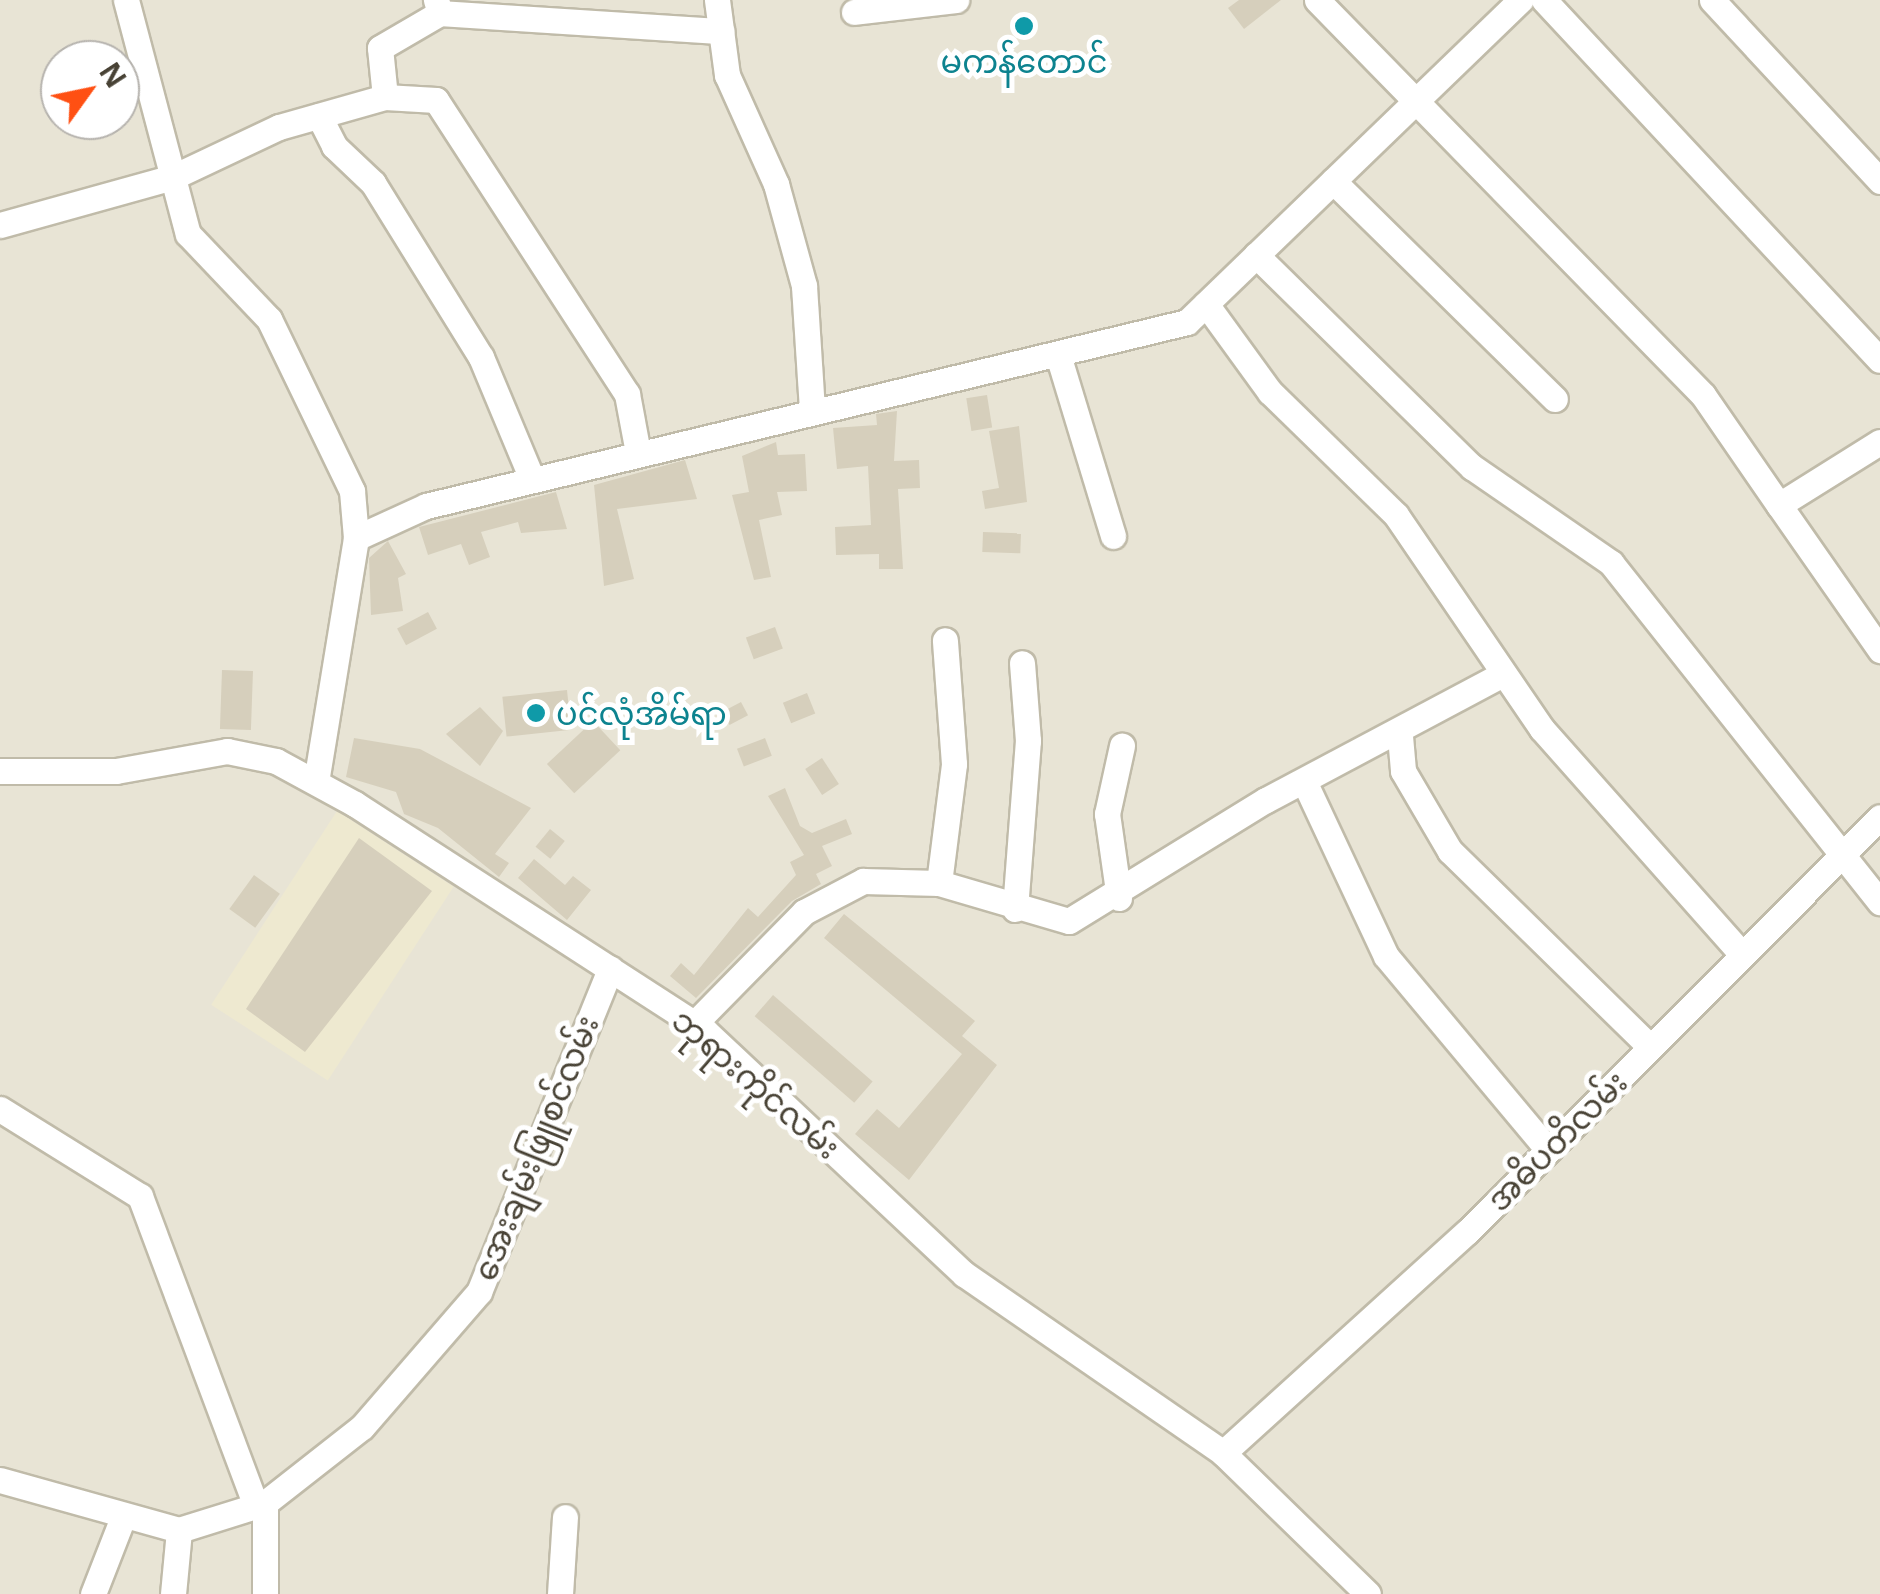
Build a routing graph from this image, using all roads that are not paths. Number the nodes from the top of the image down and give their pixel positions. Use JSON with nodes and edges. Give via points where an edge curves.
{"nodes":[{"id":1,"x":126,"y":0,"type":"edge"},
{"id":2,"x":717,"y":0,"type":"edge"},
{"id":3,"x":956,"y":0,"type":"edge"},
{"id":4,"x":1317,"y":0,"type":"edge"},
{"id":5,"x":1522,"y":0,"type":"edge"},
{"id":6,"x":1544,"y":0,"type":"edge"},
{"id":7,"x":1712,"y":0,"type":"edge"},
{"id":8,"x":438,"y":7,"type":"edge"},
{"id":9,"x":854,"y":12,"type":"dead end"},
{"id":10,"x":721,"y":31,"type":"junction"},
{"id":11,"x":385,"y":97,"type":"junction"},
{"id":12,"x":1415,"y":102,"type":"junction"},
{"id":13,"x":318,"y":116,"type":"junction"},
{"id":14,"x":166,"y":179,"type":"junction"},
{"id":15,"x":1333,"y":181,"type":"junction"},
{"id":16,"x":1880,"y":181,"type":"edge"},
{"id":17,"x":0,"y":225,"type":"edge"},
{"id":18,"x":1256,"y":256,"type":"junction"},
{"id":19,"x":1206,"y":304,"type":"junction"},
{"id":20,"x":1059,"y":358,"type":"junction"},
{"id":21,"x":1880,"y":360,"type":"edge"},
{"id":22,"x":1555,"y":399,"type":"dead end"},
{"id":23,"x":812,"y":410,"type":"junction"},
{"id":24,"x":1880,"y":442,"type":"edge"},
{"id":25,"x":638,"y":453,"type":"junction"},
{"id":26,"x":532,"y":480,"type":"junction"},
{"id":27,"x":1778,"y":505,"type":"junction"},
{"id":28,"x":1114,"y":536,"type":"dead end"},
{"id":29,"x":356,"y":538,"type":"junction"},
{"id":30,"x":945,"y":640,"type":"dead end"},
{"id":31,"x":1880,"y":650,"type":"edge"},
{"id":32,"x":1022,"y":663,"type":"dead end"},
{"id":33,"x":1504,"y":674,"type":"junction"},
{"id":34,"x":1400,"y":736,"type":"junction"},
{"id":35,"x":1122,"y":746,"type":"dead end"},
{"id":36,"x":0,"y":771,"type":"edge"},
{"id":37,"x":1304,"y":781,"type":"junction"},
{"id":38,"x":316,"y":782,"type":"junction"},
{"id":39,"x":1880,"y":817,"type":"edge"},
{"id":40,"x":1842,"y":846,"type":"junction"},
{"id":41,"x":939,"y":883,"type":"junction"},
{"id":42,"x":1119,"y":898,"type":"junction"},
{"id":43,"x":1880,"y":902,"type":"edge"},
{"id":44,"x":1015,"y":909,"type":"junction"},
{"id":45,"x":1742,"y":954,"type":"junction"},
{"id":46,"x":610,"y":969,"type":"junction"},
{"id":47,"x":694,"y":1024,"type":"junction"},
{"id":48,"x":1650,"y":1047,"type":"junction"},
{"id":49,"x":0,"y":1109,"type":"edge"},
{"id":50,"x":1548,"y":1150,"type":"junction"},
{"id":51,"x":1223,"y":1453,"type":"junction"},
{"id":52,"x":0,"y":1480,"type":"edge"},
{"id":53,"x":260,"y":1504,"type":"junction"},
{"id":54,"x":123,"y":1517,"type":"junction"},
{"id":55,"x":565,"y":1517,"type":"dead end"},
{"id":56,"x":179,"y":1530,"type":"junction"},
{"id":57,"x":93,"y":1594,"type":"edge"},
{"id":58,"x":173,"y":1594,"type":"edge"},
{"id":59,"x":265,"y":1594,"type":"edge"},
{"id":60,"x":560,"y":1594,"type":"edge"},
{"id":61,"x":1368,"y":1594,"type":"edge"}],
"edges":[{"from":1,"to":14,"type":"street"},
{"from":2,"to":10,"type":"street"},
{"from":3,"to":9,"type":"street"},
{"from":4,"to":12,"type":"street"},
{"from":5,"to":12,"type":"street"},
{"from":6,"to":21,"type":"street"},
{"from":7,"to":16,"type":"street"},
{"from":8,"to":10,"type":"street"},
{"from":8,"to":11,"type":"street","via":[[380,48]]},
{"from":10,"to":23,"type":"street","via":[[727,75],[776,184],[804,286]]},
{"from":11,"to":13,"type":"street"},
{"from":11,"to":25,"type":"street","via":[[436,100],[627,394]]},
{"from":12,"to":15,"type":"street"},
{"from":12,"to":27,"type":"street","via":[[1703,395]]},
{"from":13,"to":14,"type":"street"},
{"from":13,"to":26,"type":"street","via":[[334,146],[373,183],[481,357]]},
{"from":14,"to":17,"type":"street"},
{"from":14,"to":29,"type":"street","via":[[212,268],[269,319],[352,490]]},
{"from":15,"to":18,"type":"street"},
{"from":15,"to":22,"type":"street"},
{"from":18,"to":19,"type":"street"},
{"from":18,"to":40,"type":"street","via":[[1472,467],[1612,563]]},
{"from":19,"to":20,"type":"street","via":[[1187,322]]},
{"from":19,"to":33,"type":"street","via":[[1270,392],[1396,516]]},
{"from":20,"to":23,"type":"street"},
{"from":20,"to":28,"type":"street"},
{"from":23,"to":25,"type":"street"},
{"from":24,"to":27,"type":"street"},
{"from":25,"to":26,"type":"street"},
{"from":26,"to":29,"type":"street","via":[[426,506]]},
{"from":27,"to":31,"type":"street"},
{"from":29,"to":38,"type":"street"},
{"from":30,"to":41,"type":"street","via":[[954,764]]},
{"from":32,"to":44,"type":"street","via":[[1028,741]]},
{"from":33,"to":34,"type":"street"},
{"from":33,"to":45,"type":"street"},
{"from":34,"to":37,"type":"street"},
{"from":34,"to":48,"type":"street","via":[[1404,771],[1450,850]]},
{"from":35,"to":42,"type":"street","via":[[1108,814]]},
{"from":36,"to":38,"type":"street","name":"ဘုရားကိုင်လမ်း","via":[[116,771],[227,752],[276,760]]},
{"from":37,"to":42,"type":"street"},
{"from":37,"to":50,"type":"street","via":[[1386,956]]},
{"from":38,"to":46,"type":"street","name":"ဘုရားကိုင်လမ်း"},
{"from":39,"to":40,"type":"street","name":"အဓိပတိလမ်း"},
{"from":40,"to":43,"type":"street"},
{"from":40,"to":45,"type":"street","name":"အဓိပတိလမ်း"},
{"from":41,"to":44,"type":"street"},
{"from":41,"to":47,"type":"street","via":[[863,881],[832,895]]},
{"from":42,"to":44,"type":"street","via":[[1069,921]]},
{"from":45,"to":48,"type":"street","name":"အဓိပတိလမ်း"},
{"from":46,"to":47,"type":"street","name":"ဘုရားကိုင်လမ်း"},
{"from":46,"to":53,"type":"street","name":"အေးချမ်းဖြူစင်လမ်း","via":[[479,1292],[362,1426]]},
{"from":47,"to":51,"type":"street","name":"ဘုရားကိုင်လမ်း","via":[[964,1274]]},
{"from":48,"to":50,"type":"street","name":"အဓိပတိလမ်း"},
{"from":49,"to":53,"type":"street","via":[[140,1196]]},
{"from":50,"to":51,"type":"street","name":"အဓိပတိလမ်း"},
{"from":51,"to":61,"type":"street","name":"ဘုရားကိုင်လမ်း"},
{"from":52,"to":54,"type":"street"},
{"from":53,"to":56,"type":"street","name":"အေးချမ်းဖြူစင်လမ်း"},
{"from":53,"to":59,"type":"street"},
{"from":54,"to":56,"type":"street"},
{"from":54,"to":57,"type":"street"},
{"from":55,"to":60,"type":"street"},
{"from":56,"to":58,"type":"street"}]}
